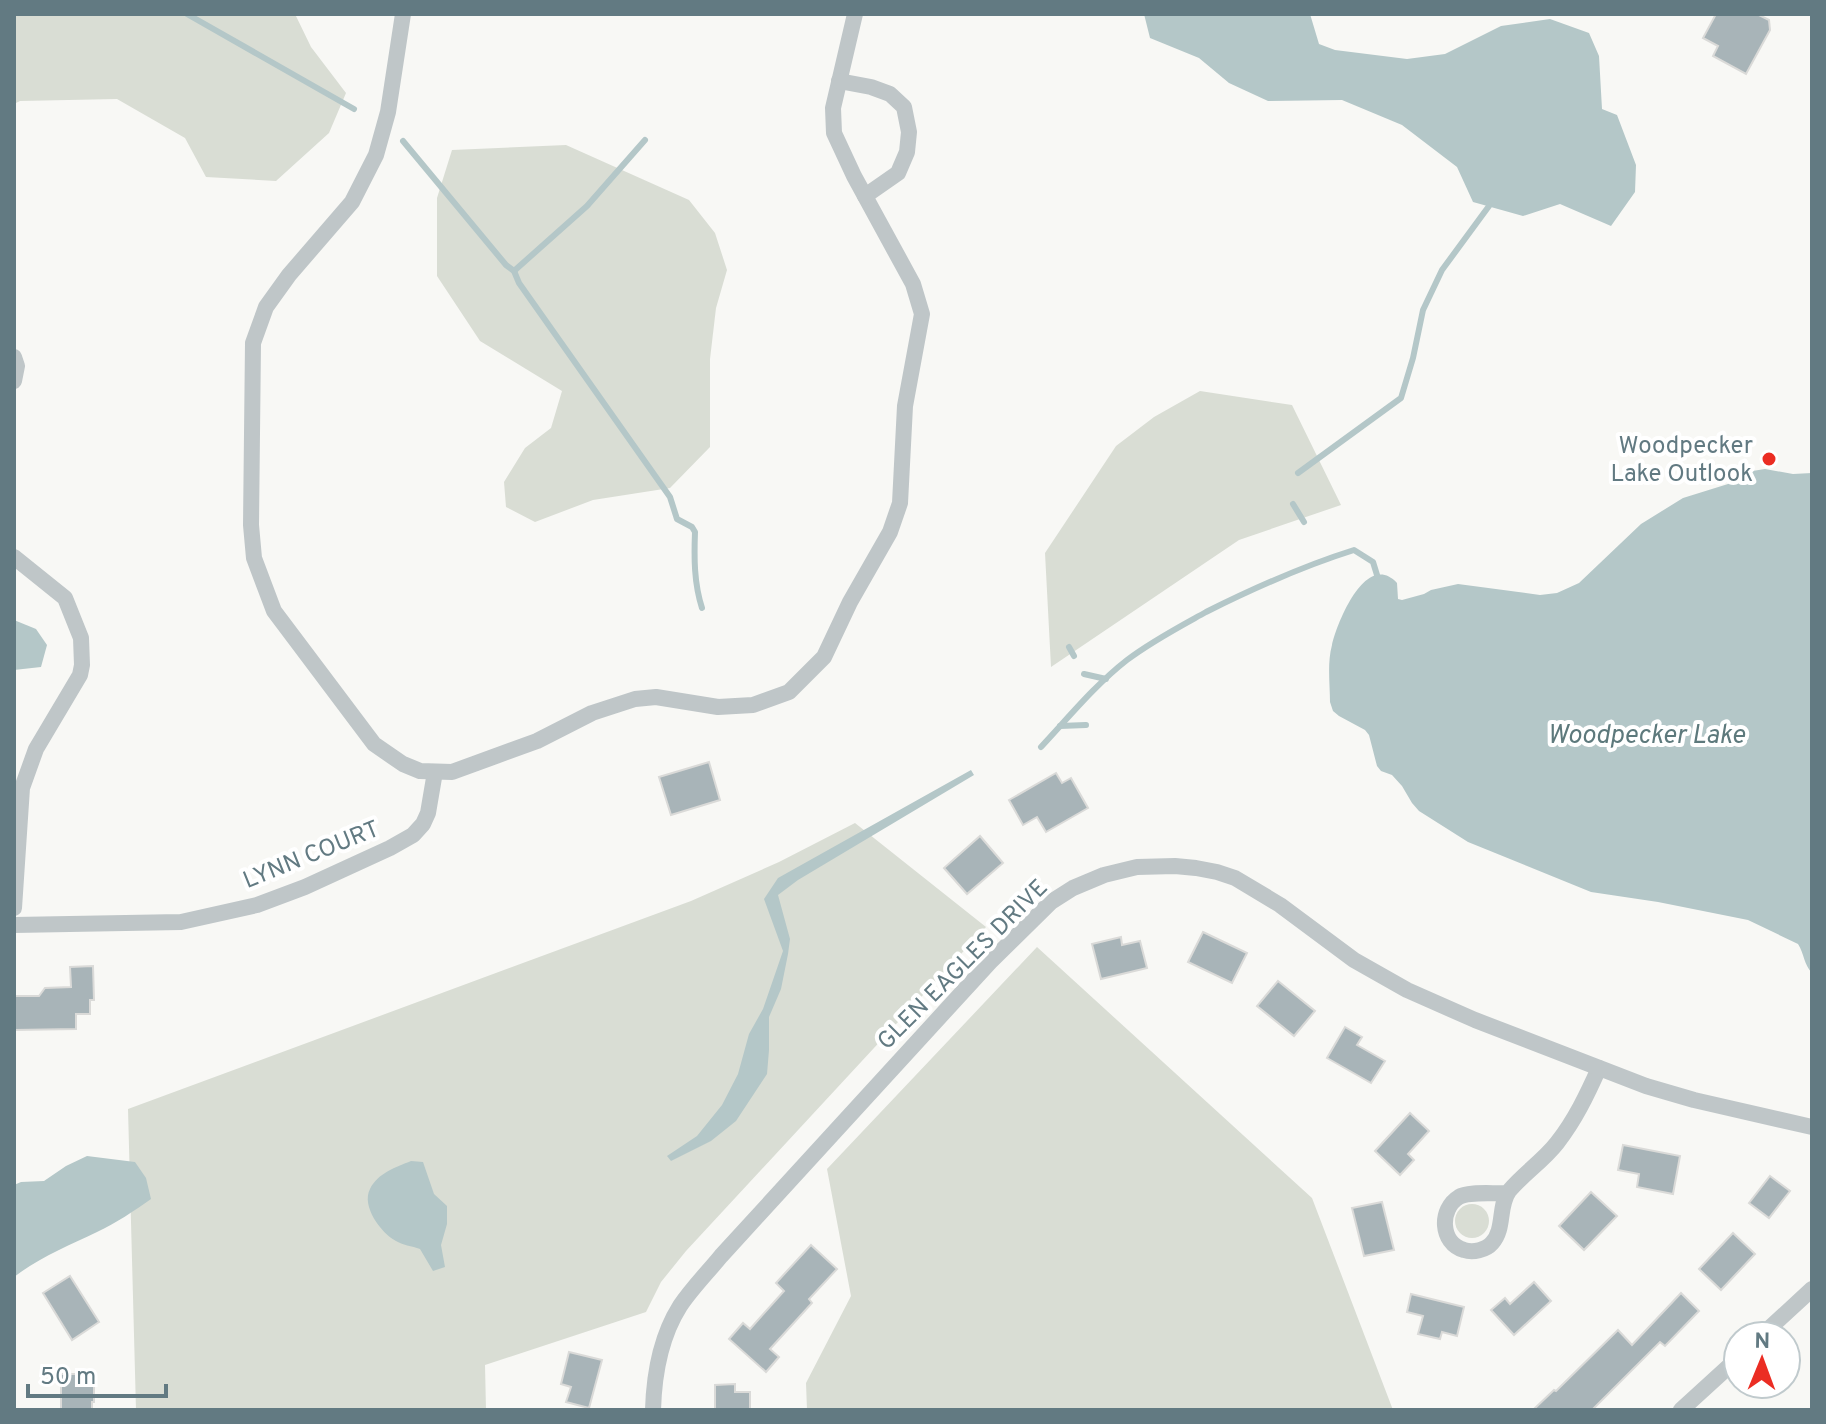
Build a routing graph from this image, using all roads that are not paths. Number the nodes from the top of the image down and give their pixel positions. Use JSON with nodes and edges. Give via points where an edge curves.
{"nodes":[{"id":1,"x":403,"y":14,"type":"edge"},
{"id":2,"x":855,"y":14,"type":"edge"},
{"id":3,"x":839,"y":81,"type":"junction"},
{"id":4,"x":865,"y":196,"type":"junction"},
{"id":5,"x":14,"y":357,"type":"edge"},
{"id":6,"x":14,"y":381,"type":"edge"},
{"id":7,"x":14,"y":557,"type":"edge"},
{"id":8,"x":435,"y":772,"type":"junction"},
{"id":9,"x":14,"y":908,"type":"edge"},
{"id":10,"x":14,"y":925,"type":"edge"},
{"id":11,"x":1599,"y":1068,"type":"junction"},
{"id":12,"x":1812,"y":1127,"type":"edge"},
{"id":13,"x":1507,"y":1193,"type":"dead end"},
{"id":14,"x":1812,"y":1289,"type":"edge"},
{"id":15,"x":1778,"y":1320,"type":"edge"},
{"id":16,"x":1722,"y":1373,"type":"edge"},
{"id":17,"x":653,"y":1410,"type":"edge"},
{"id":18,"x":1681,"y":1410,"type":"edge"}],
"edges":[{"from":1,"to":8,"type":"street","via":[[376,155],[352,202],[266,307],[253,343],[251,525],[254,558],[274,611],[374,744],[403,764]]},
{"from":2,"to":3,"type":"street"},
{"from":3,"to":4,"type":"street","via":[[834,133]]},
{"from":3,"to":4,"type":"street","via":[[890,94],[904,107],[909,132],[898,173]]},
{"from":4,"to":8,"type":"street","via":[[913,284],[922,314],[905,406],[900,503],[824,657],[789,692],[753,705],[635,699],[480,763]]},
{"from":5,"to":6,"type":"street"},
{"from":7,"to":9,"type":"street","via":[[65,598],[81,638],[82,665],[36,749],[22,788]]},
{"from":8,"to":10,"type":"street","name":"LYNN COURT","via":[[428,813],[413,835],[305,887],[181,922]]},
{"from":11,"to":12,"type":"street","name":"GLEN EAGLES DRIVE","via":[[1694,1100]]},
{"from":11,"to":13,"type":"street","via":[[1582,1107],[1556,1144]]},
{"from":11,"to":17,"type":"street","name":"GLEN EAGLES DRIVE","via":[[1407,990],[1235,878],[1175,866],[1104,875],[1051,902],[990,962],[721,1256],[680,1305],[665,1335]]},
{"from":14,"to":15,"type":"street"},
{"from":16,"to":18,"type":"street"}]}
